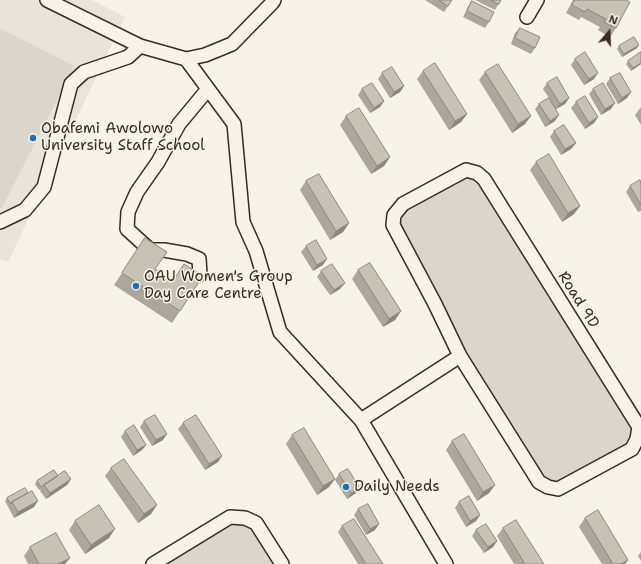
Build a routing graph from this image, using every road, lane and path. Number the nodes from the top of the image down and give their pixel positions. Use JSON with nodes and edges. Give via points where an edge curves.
{"nodes":[{"id":1,"x":47,"y":0,"type":"edge"},
{"id":2,"x":274,"y":0,"type":"edge"},
{"id":3,"x":537,"y":0,"type":"edge"},
{"id":4,"x":527,"y":17,"type":"dead end"},
{"id":5,"x":140,"y":46,"type":"junction"},
{"id":6,"x":186,"y":59,"type":"junction"},
{"id":7,"x":208,"y":89,"type":"junction"},
{"id":8,"x":0,"y":222,"type":"edge"},
{"id":9,"x":200,"y":274,"type":"edge"},
{"id":10,"x":460,"y":356,"type":"junction"},
{"id":11,"x":361,"y":420,"type":"junction"},
{"id":12,"x":153,"y":564,"type":"edge"},
{"id":13,"x":282,"y":564,"type":"edge"},
{"id":14,"x":446,"y":564,"type":"edge"}],
"edges":[{"from":1,"to":5,"type":"street"},
{"from":2,"to":6,"type":"street","via":[[232,44],[205,55]]},
{"from":3,"to":4,"type":"street"},
{"from":5,"to":6,"type":"street"},
{"from":5,"to":8,"type":"street","via":[[128,57],[84,72],[71,84],[44,187],[24,210]]},
{"from":6,"to":7,"type":"street"},
{"from":7,"to":9,"type":"street","via":[[179,124],[158,162],[137,192],[128,212],[127,229],[150,250],[187,254],[199,259]]},
{"from":7,"to":11,"type":"street","via":[[234,124],[243,222],[256,251],[280,332]]},
{"from":10,"to":10,"type":"street","name":"Road 9D","via":[[393,225],[394,215],[403,204],[466,170],[484,179],[639,427],[638,438],[632,449],[626,453],[558,489],[548,487],[538,482]]},
{"from":10,"to":11,"type":"street"},
{"from":11,"to":14,"type":"street"},
{"from":12,"to":13,"type":"street","via":[[230,517],[245,518],[256,523]]}]}
